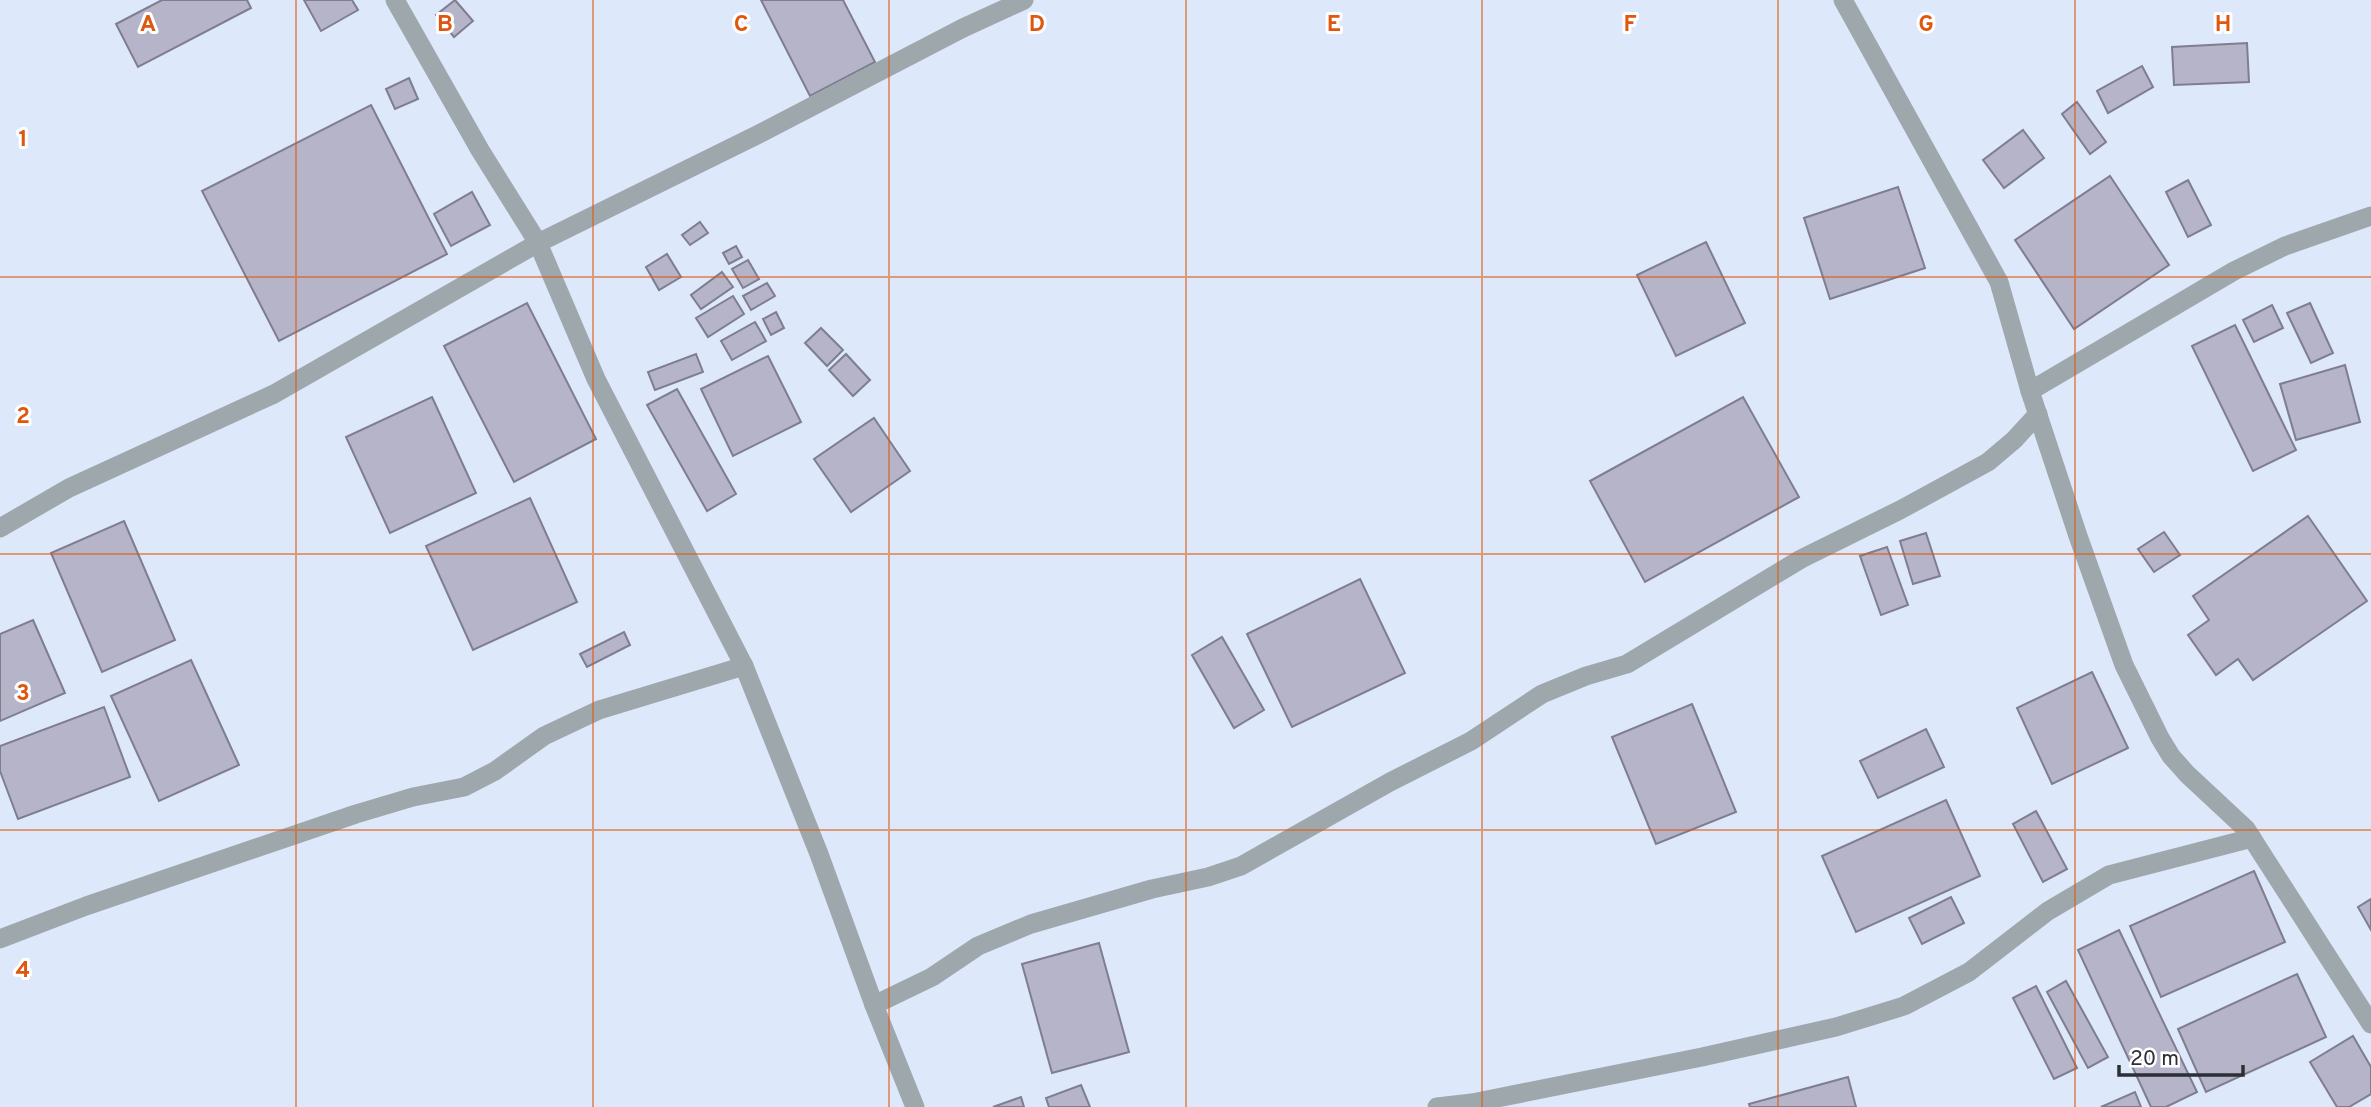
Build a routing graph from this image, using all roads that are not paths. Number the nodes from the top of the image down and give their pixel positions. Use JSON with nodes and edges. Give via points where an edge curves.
{"nodes":[{"id":1,"x":395,"y":0,"type":"edge"},
{"id":2,"x":1024,"y":0,"type":"edge"},
{"id":3,"x":1843,"y":0,"type":"edge"},
{"id":4,"x":2371,"y":216,"type":"edge"},
{"id":5,"x":538,"y":243,"type":"junction"},
{"id":6,"x":2030,"y":391,"type":"junction"},
{"id":7,"x":2038,"y":414,"type":"junction"},
{"id":8,"x":0,"y":528,"type":"edge"},
{"id":9,"x":744,"y":666,"type":"junction"},
{"id":10,"x":2252,"y":838,"type":"junction"},
{"id":11,"x":0,"y":939,"type":"edge"},
{"id":12,"x":874,"y":1004,"type":"junction"},
{"id":13,"x":2371,"y":1024,"type":"edge"},
{"id":14,"x":915,"y":1107,"type":"edge"},
{"id":15,"x":1437,"y":1107,"type":"edge"}],
"edges":[{"from":1,"to":5,"type":"street"},
{"from":2,"to":5,"type":"street"},
{"from":3,"to":6,"type":"street","via":[[1999,282]]},
{"from":4,"to":6,"type":"street","via":[[2286,246],[2234,271]]},
{"from":5,"to":8,"type":"street","via":[[274,394],[69,488]]},
{"from":5,"to":9,"type":"street","via":[[596,379]]},
{"from":6,"to":7,"type":"street"},
{"from":7,"to":10,"type":"street","via":[[2124,665],[2160,738],[2187,774]]},
{"from":7,"to":12,"type":"street","via":[[1988,462],[1801,559],[1627,664],[1542,694],[1471,741],[1241,866],[1031,924],[978,946],[932,977]]},
{"from":9,"to":11,"type":"street","via":[[599,710],[544,736],[495,771],[464,786],[356,814]]},
{"from":9,"to":12,"type":"street"},
{"from":10,"to":13,"type":"street"},
{"from":10,"to":15,"type":"street","via":[[2109,875],[2048,911],[1969,972],[1904,1006],[1702,1058]]},
{"from":12,"to":14,"type":"street"}]}
